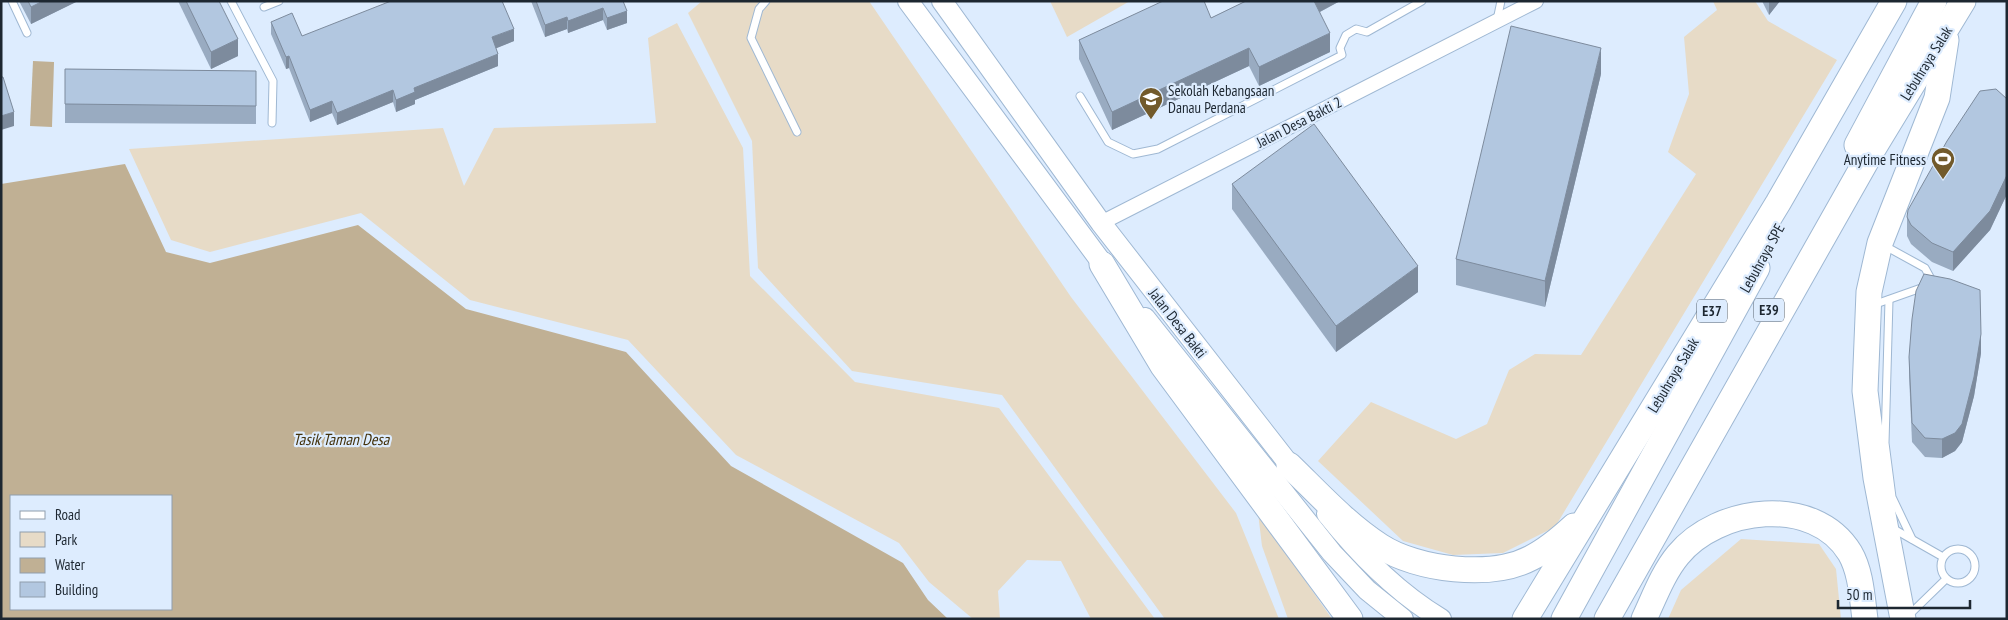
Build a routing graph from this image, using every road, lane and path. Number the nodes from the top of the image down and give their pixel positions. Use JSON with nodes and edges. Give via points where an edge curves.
{"nodes":[{"id":1,"x":12,"y":1,"type":"edge"},
{"id":2,"x":231,"y":1,"type":"edge"},
{"id":3,"x":279,"y":1,"type":"edge"},
{"id":4,"x":766,"y":1,"type":"edge"},
{"id":5,"x":908,"y":1,"type":"edge"},
{"id":6,"x":942,"y":1,"type":"edge"},
{"id":7,"x":1422,"y":1,"type":"edge"},
{"id":8,"x":1501,"y":1,"type":"edge"},
{"id":9,"x":1536,"y":1,"type":"edge"},
{"id":10,"x":1894,"y":1,"type":"edge"},
{"id":11,"x":1902,"y":1,"type":"edge"},
{"id":12,"x":1934,"y":1,"type":"edge"},
{"id":13,"x":1962,"y":1,"type":"edge"},
{"id":14,"x":264,"y":7,"type":"dead end"},
{"id":15,"x":1497,"y":21,"type":"junction"},
{"id":16,"x":1948,"y":28,"type":"junction"},
{"id":17,"x":27,"y":33,"type":"dead end"},
{"id":18,"x":1080,"y":96,"type":"dead end"},
{"id":19,"x":272,"y":123,"type":"dead end"},
{"id":20,"x":797,"y":132,"type":"dead end"},
{"id":21,"x":1101,"y":224,"type":"junction"},
{"id":22,"x":1880,"y":243,"type":"junction"},
{"id":23,"x":1102,"y":264,"type":"junction"},
{"id":24,"x":1879,"y":303,"type":"junction"},
{"id":25,"x":1289,"y":465,"type":"junction"},
{"id":26,"x":1590,"y":512,"type":"junction"},
{"id":27,"x":1886,"y":524,"type":"junction"},
{"id":28,"x":1912,"y":539,"type":"junction"},
{"id":29,"x":1943,"y":557,"type":"junction"},
{"id":30,"x":1946,"y":578,"type":"junction"},
{"id":31,"x":1433,"y":614,"type":"edge"},
{"id":32,"x":1350,"y":619,"type":"edge"},
{"id":33,"x":1403,"y":619,"type":"edge"},
{"id":34,"x":1525,"y":619,"type":"edge"},
{"id":35,"x":1564,"y":619,"type":"edge"},
{"id":36,"x":1603,"y":619,"type":"edge"},
{"id":37,"x":1607,"y":619,"type":"edge"},
{"id":38,"x":1644,"y":619,"type":"edge"},
{"id":39,"x":1865,"y":619,"type":"edge"},
{"id":40,"x":1904,"y":619,"type":"edge"}],
"edges":[{"from":1,"to":17,"type":"lane"},
{"from":2,"to":19,"type":"lane","via":[[272,81]]},
{"from":3,"to":14,"type":"lane"},
{"from":4,"to":20,"type":"lane","via":[[759,9],[751,38]]},
{"from":5,"to":23,"type":"street","name":"Jalan Desa Bakti"},
{"from":6,"to":21,"type":"street","name":"Jalan Desa Bakti"},
{"from":7,"to":18,"type":"lane","via":[[1366,32],[1356,29],[1346,36],[1340,48],[1342,55],[1158,148],[1134,154],[1108,142]]},
{"from":8,"to":15,"type":"lane"},
{"from":9,"to":15,"type":"street","name":"Jalan Desa Bakti 2"},
{"from":10,"to":26,"type":"highway","name":"Lebuhraya Salak","number":"E37","via":[[1778,203]]},
{"from":11,"to":35,"type":"highway","name":"Lebuhraya SPE","number":"E39"},
{"from":12,"to":36,"type":"highway","name":"Lebuhraya SPE","number":"E39"},
{"from":13,"to":16,"type":"highway","name":"Lebuhraya Salak"},
{"from":15,"to":21,"type":"street","name":"Jalan Desa Bakti 2"},
{"from":16,"to":22,"type":"highway","via":[[1937,98]]},
{"from":16,"to":37,"type":"highway","name":"Lebuhraya Salak","via":[[1872,149]]},
{"from":21,"to":25,"type":"street","name":"Jalan Desa Bakti"},
{"from":22,"to":24,"type":"highway","via":[[1869,292]]},
{"from":22,"to":24,"type":"lane","via":[[1925,268],[1931,280],[1924,288]]},
{"from":23,"to":32,"type":"highway","via":[[1163,366]]},
{"from":23,"to":33,"type":"street","name":"Jalan Desa Bakti","via":[[1332,553],[1367,590]]},
{"from":24,"to":27,"type":"highway","via":[[1865,390],[1876,478]]},
{"from":24,"to":28,"type":"lane","via":[[1885,443],[1892,497]]},
{"from":25,"to":26,"type":"highway","via":[[1355,528],[1382,547],[1405,558],[1457,570],[1506,566],[1530,559],[1552,545]]},
{"from":25,"to":31,"type":"street","name":"Jalan Desa Bakti","via":[[1360,553]]},
{"from":26,"to":34,"type":"highway","name":"Lebuhraya Salak","number":"E37"},
{"from":27,"to":28,"type":"lane"},
{"from":27,"to":40,"type":"highway"},
{"from":28,"to":29,"type":"lane"},
{"from":29,"to":30,"type":"lane","via":[[1941,568]]},
{"from":29,"to":30,"type":"lane","via":[[1951,550],[1962,549],[1972,555],[1976,566],[1972,576],[1962,583]]},
{"from":30,"to":40,"type":"lane"},
{"from":38,"to":39,"type":"highway","via":[[1678,555],[1705,532],[1735,518],[1770,514],[1804,517],[1835,534],[1850,553],[1859,575]]}]}
